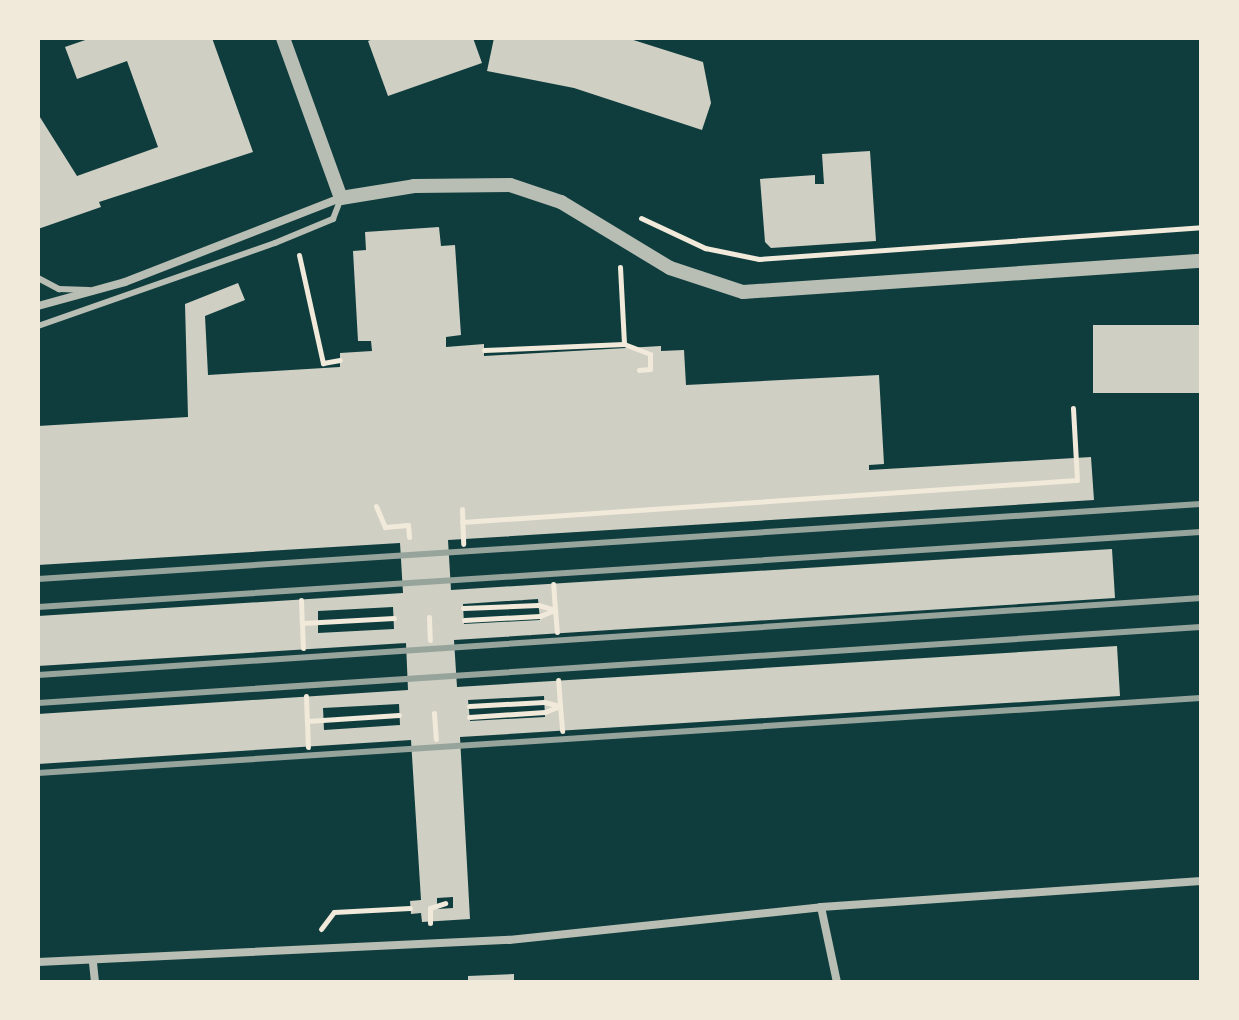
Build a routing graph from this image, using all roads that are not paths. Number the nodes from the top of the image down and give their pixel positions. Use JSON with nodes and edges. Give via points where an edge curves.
{"nodes":[{"id":1,"x":283,"y":38,"type":"edge"},
{"id":2,"x":341,"y":198,"type":"junction"},
{"id":3,"x":1201,"y":261,"type":"edge"},
{"id":4,"x":38,"y":278,"type":"edge"},
{"id":5,"x":100,"y":290,"type":"junction"},
{"id":6,"x":38,"y":306,"type":"edge"},
{"id":7,"x":38,"y":326,"type":"edge"},
{"id":8,"x":1201,"y":881,"type":"edge"},
{"id":9,"x":821,"y":907,"type":"junction"},
{"id":10,"x":38,"y":962,"type":"edge"},
{"id":11,"x":93,"y":963,"type":"junction"},
{"id":12,"x":95,"y":982,"type":"edge"},
{"id":13,"x":837,"y":982,"type":"edge"}],
"edges":[{"from":1,"to":2,"type":"street"},
{"from":2,"to":3,"type":"street","via":[[414,186],[510,185],[561,202],[670,268],[743,292]]},
{"from":2,"to":5,"type":"street"},
{"from":2,"to":7,"type":"lane","via":[[333,219],[284,240]]},
{"from":4,"to":5,"type":"lane","via":[[59,289]]},
{"from":5,"to":6,"type":"street"},
{"from":8,"to":9,"type":"street"},
{"from":9,"to":11,"type":"street","via":[[509,940]]},
{"from":9,"to":13,"type":"street"},
{"from":10,"to":11,"type":"street"},
{"from":11,"to":12,"type":"street"}]}
